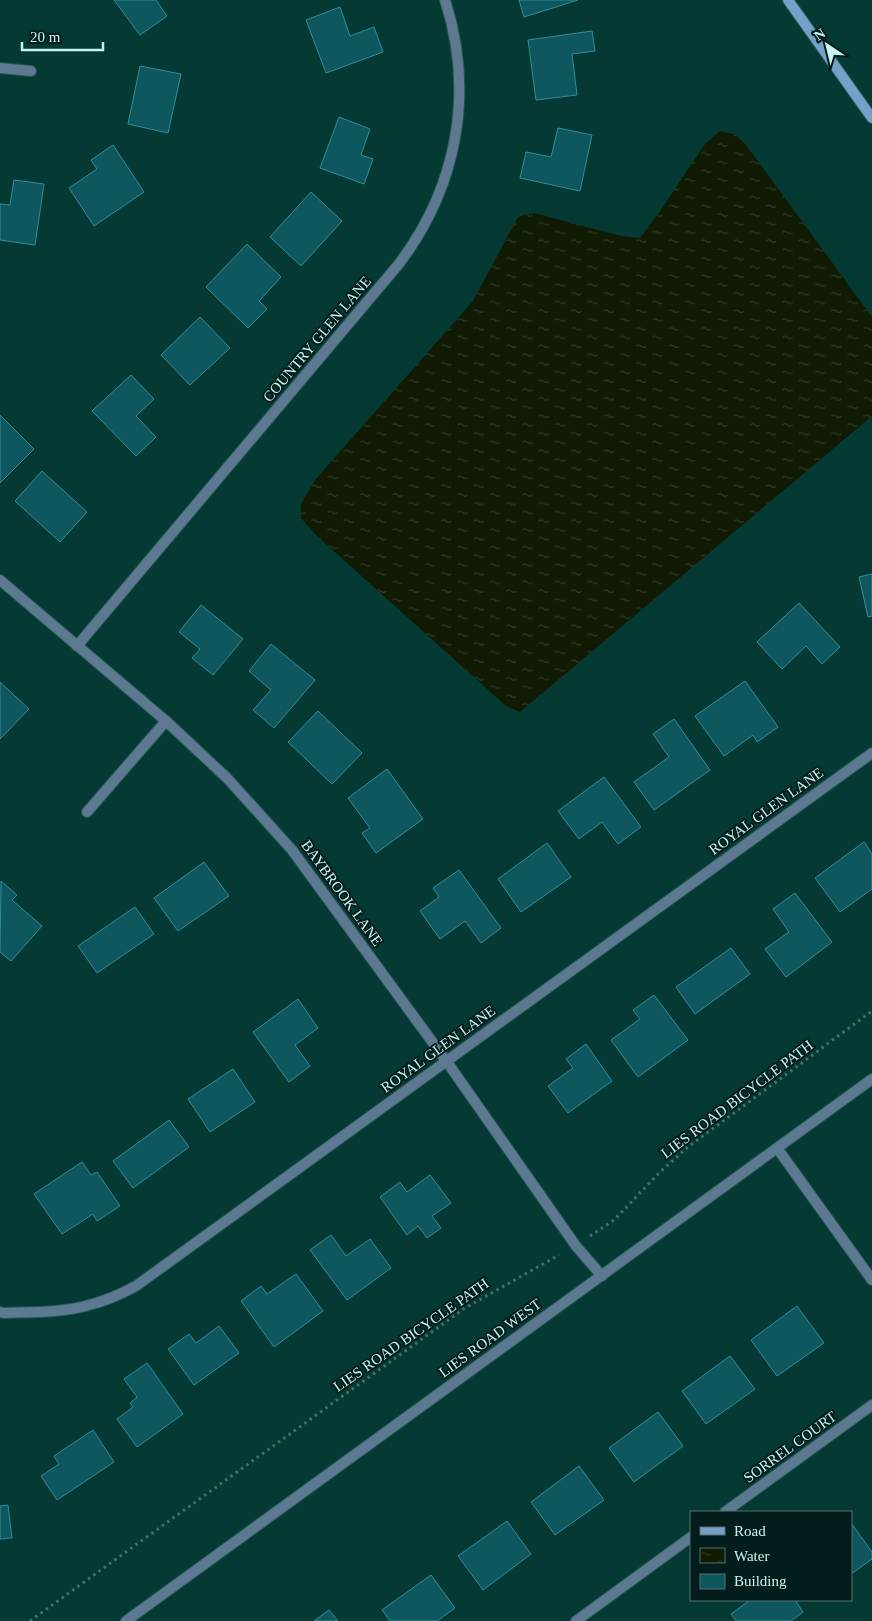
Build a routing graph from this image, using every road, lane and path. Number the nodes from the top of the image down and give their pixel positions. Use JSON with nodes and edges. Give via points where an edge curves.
{"nodes":[{"id":1,"x":445,"y":0,"type":"edge"},
{"id":2,"x":788,"y":0,"type":"edge"},
{"id":3,"x":0,"y":68,"type":"edge"},
{"id":4,"x":30,"y":71,"type":"dead end"},
{"id":5,"x":872,"y":118,"type":"edge"},
{"id":6,"x":0,"y":580,"type":"edge"},
{"id":7,"x":76,"y":646,"type":"junction"},
{"id":8,"x":166,"y":721,"type":"junction"},
{"id":9,"x":872,"y":753,"type":"edge"},
{"id":10,"x":87,"y":812,"type":"dead end"},
{"id":11,"x":872,"y":1011,"type":"edge"},
{"id":12,"x":447,"y":1062,"type":"junction"},
{"id":13,"x":872,"y":1079,"type":"edge"},
{"id":14,"x":777,"y":1148,"type":"junction"},
{"id":15,"x":576,"y":1246,"type":"junction"},
{"id":16,"x":602,"y":1276,"type":"junction"},
{"id":17,"x":872,"y":1280,"type":"edge"},
{"id":18,"x":0,"y":1312,"type":"edge"},
{"id":19,"x":872,"y":1405,"type":"edge"},
{"id":20,"x":726,"y":1511,"type":"edge"},
{"id":21,"x":690,"y":1538,"type":"edge"},
{"id":22,"x":30,"y":1621,"type":"edge"},
{"id":23,"x":126,"y":1621,"type":"edge"},
{"id":24,"x":576,"y":1621,"type":"edge"}],
"edges":[{"from":1,"to":7,"type":"street","name":"COUNTRY GLEN LANE","via":[[458,56],[458,117],[453,153],[441,194],[428,222],[398,266]]},
{"from":2,"to":5,"type":"main road"},
{"from":3,"to":4,"type":"street"},
{"from":6,"to":7,"type":"street","name":"BAYBROOK LANE"},
{"from":7,"to":8,"type":"street","name":"BAYBROOK LANE"},
{"from":8,"to":10,"type":"street"},
{"from":8,"to":12,"type":"street","name":"BAYBROOK LANE","via":[[227,778],[292,850]]},
{"from":9,"to":12,"type":"street","name":"ROYAL GLEN LANE"},
{"from":11,"to":15,"type":"path","name":"LIES ROAD BICYCLE PATH","via":[[688,1147],[614,1220]]},
{"from":12,"to":15,"type":"street","name":"BAYBROOK LANE"},
{"from":12,"to":18,"type":"street","name":"ROYAL GLEN LANE","via":[[136,1286],[115,1297],[73,1309]]},
{"from":13,"to":14,"type":"street","name":"LIES ROAD WEST"},
{"from":14,"to":16,"type":"street","name":"LIES ROAD WEST"},
{"from":14,"to":17,"type":"street"},
{"from":15,"to":16,"type":"street","name":"BAYBROOK LANE"},
{"from":15,"to":22,"type":"path","name":"LIES ROAD BICYCLE PATH","via":[[465,1308]]},
{"from":16,"to":23,"type":"street","name":"LIES ROAD WEST"},
{"from":19,"to":20,"type":"street","name":"SORREL COURT"},
{"from":21,"to":24,"type":"street"}]}
